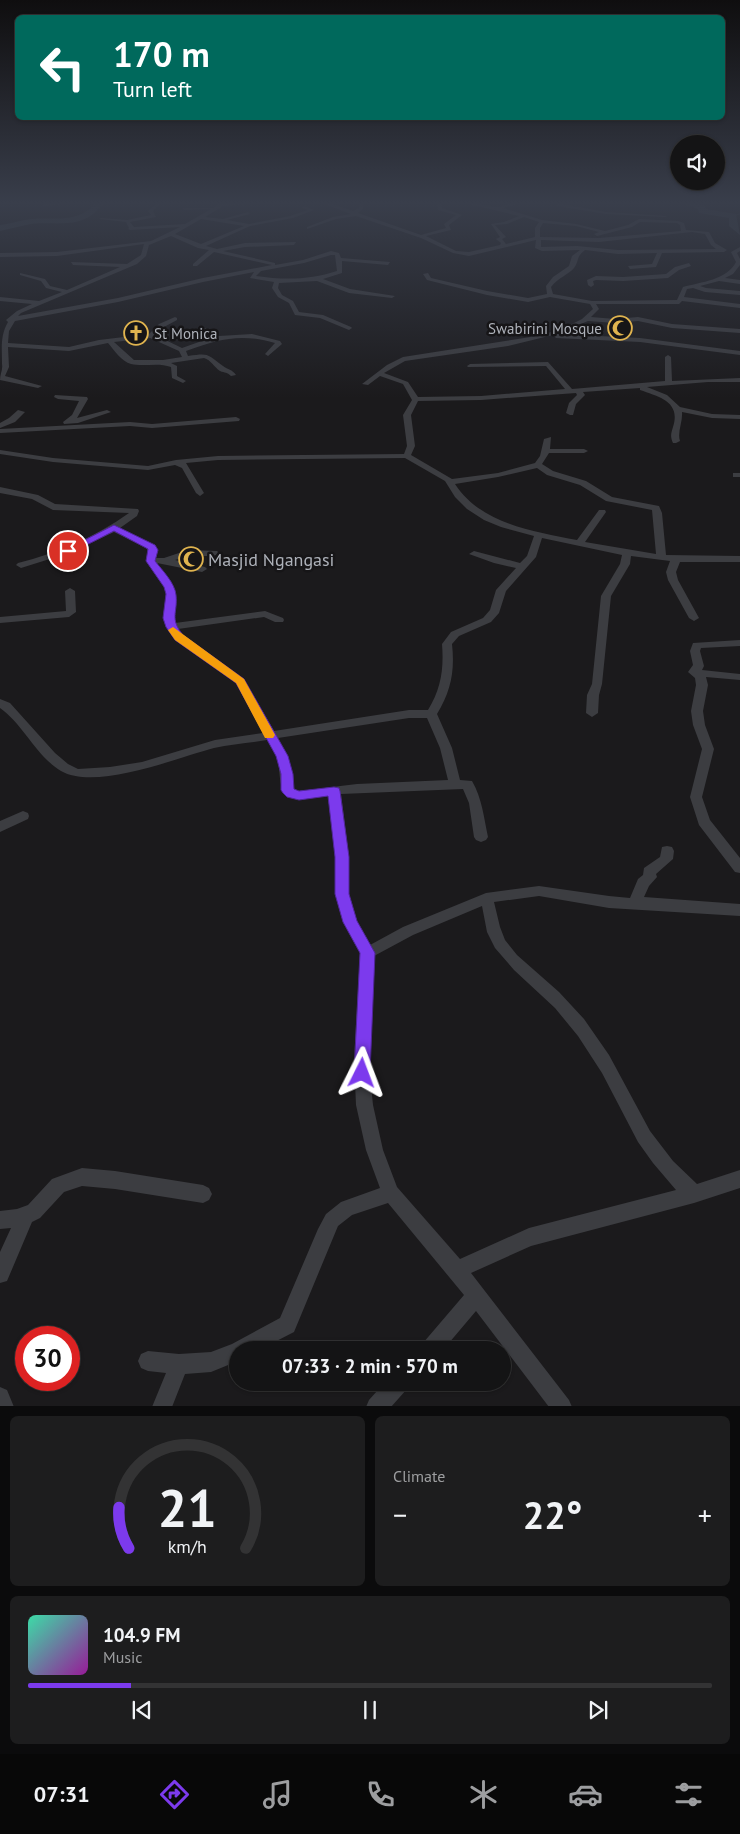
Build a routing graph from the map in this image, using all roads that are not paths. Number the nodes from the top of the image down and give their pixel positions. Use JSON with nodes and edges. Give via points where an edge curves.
{"nodes":[{"id":1,"x":127,"y":267,"type":"edge"},
{"id":2,"x":272,"y":267,"type":"edge"},
{"id":3,"x":340,"y":267,"type":"edge"},
{"id":4,"x":572,"y":267,"type":"edge"},
{"id":5,"x":630,"y":267,"type":"dead end"},
{"id":6,"x":639,"y":267,"type":"edge"},
{"id":7,"x":680,"y":267,"type":"edge"},
{"id":8,"x":739,"y":267,"type":"edge"},
{"id":9,"x":260,"y":269,"type":"junction"},
{"id":10,"x":22,"y":274,"type":"dead end"},
{"id":11,"x":426,"y":274,"type":"dead end"},
{"id":12,"x":318,"y":279,"type":"junction"},
{"id":13,"x":719,"y":279,"type":"junction"},
{"id":14,"x":277,"y":281,"type":"junction"},
{"id":15,"x":740,"y":282,"type":"edge"},
{"id":16,"x":591,"y":285,"type":"junction"},
{"id":17,"x":626,"y":285,"type":"dead end"},
{"id":18,"x":694,"y":286,"type":"junction"},
{"id":19,"x":68,"y":292,"type":"junction"},
{"id":20,"x":550,"y":294,"type":"junction"},
{"id":21,"x":740,"y":294,"type":"edge"},
{"id":22,"x":392,"y":296,"type":"dead end"},
{"id":23,"x":0,"y":299,"type":"edge"},
{"id":24,"x":682,"y":299,"type":"junction"},
{"id":25,"x":528,"y":300,"type":"junction"},
{"id":26,"x":593,"y":302,"type":"junction"},
{"id":27,"x":39,"y":303,"type":"junction"},
{"id":28,"x":545,"y":305,"type":"dead end"},
{"id":29,"x":740,"y":306,"type":"edge"},
{"id":30,"x":175,"y":318,"type":"dead end"},
{"id":31,"x":588,"y":319,"type":"junction"},
{"id":32,"x":8,"y":321,"type":"junction"},
{"id":33,"x":0,"y":323,"type":"edge"},
{"id":34,"x":349,"y":328,"type":"dead end"},
{"id":35,"x":205,"y":330,"type":"dead end"},
{"id":36,"x":740,"y":330,"type":"edge"},
{"id":37,"x":151,"y":336,"type":"junction"},
{"id":38,"x":547,"y":336,"type":"junction"},
{"id":39,"x":218,"y":338,"type":"junction"},
{"id":40,"x":110,"y":341,"type":"junction"},
{"id":41,"x":3,"y":345,"type":"junction"},
{"id":42,"x":182,"y":350,"type":"junction"},
{"id":43,"x":740,"y":353,"type":"edge"},
{"id":44,"x":268,"y":354,"type":"dead end"},
{"id":45,"x":668,"y":357,"type":"dead end"},
{"id":46,"x":186,"y":358,"type":"junction"},
{"id":47,"x":163,"y":362,"type":"junction"},
{"id":48,"x":470,"y":366,"type":"dead end"},
{"id":49,"x":380,"y":374,"type":"junction"},
{"id":50,"x":233,"y":375,"type":"dead end"},
{"id":51,"x":0,"y":378,"type":"edge"},
{"id":52,"x":740,"y":380,"type":"edge"},
{"id":53,"x":183,"y":381,"type":"dead end"},
{"id":54,"x":366,"y":384,"type":"dead end"},
{"id":55,"x":669,"y":384,"type":"junction"},
{"id":56,"x":38,"y":386,"type":"dead end"},
{"id":57,"x":638,"y":386,"type":"junction"},
{"id":58,"x":569,"y":390,"type":"junction"},
{"id":59,"x":579,"y":390,"type":"junction"},
{"id":60,"x":58,"y":397,"type":"dead end"},
{"id":61,"x":416,"y":400,"type":"junction"},
{"id":62,"x":678,"y":409,"type":"junction"},
{"id":63,"x":21,"y":412,"type":"dead end"},
{"id":64,"x":107,"y":412,"type":"dead end"},
{"id":65,"x":570,"y":413,"type":"dead end"},
{"id":66,"x":740,"y":417,"type":"edge"},
{"id":67,"x":236,"y":419,"type":"dead end"},
{"id":68,"x":67,"y":422,"type":"junction"},
{"id":69,"x":0,"y":426,"type":"edge"},
{"id":70,"x":44,"y":427,"type":"junction"},
{"id":71,"x":0,"y":431,"type":"edge"},
{"id":72,"x":548,"y":439,"type":"dead end"},
{"id":73,"x":676,"y":442,"type":"dead end"},
{"id":74,"x":545,"y":451,"type":"junction"},
{"id":75,"x":584,"y":451,"type":"dead end"},
{"id":76,"x":0,"y":452,"type":"edge"},
{"id":77,"x":407,"y":456,"type":"junction"},
{"id":78,"x":176,"y":462,"type":"junction"},
{"id":79,"x":538,"y":465,"type":"junction"},
{"id":80,"x":133,"y":467,"type":"junction"},
{"id":81,"x":117,"y":473,"type":"dead end"},
{"id":82,"x":450,"y":482,"type":"junction"},
{"id":83,"x":0,"y":490,"type":"edge"},
{"id":84,"x":200,"y":493,"type":"dead end"},
{"id":85,"x":602,"y":512,"type":"dead end"},
{"id":86,"x":114,"y":528,"type":"junction"},
{"id":87,"x":539,"y":534,"type":"junction"},
{"id":88,"x":579,"y":543,"type":"junction"},
{"id":89,"x":214,"y":553,"type":"dead end"},
{"id":90,"x":626,"y":553,"type":"junction"},
{"id":91,"x":474,"y":554,"type":"dead end"},
{"id":92,"x":661,"y":558,"type":"junction"},
{"id":93,"x":676,"y":559,"type":"junction"},
{"id":94,"x":740,"y":559,"type":"edge"},
{"id":95,"x":167,"y":560,"type":"junction"},
{"id":96,"x":150,"y":561,"type":"junction"},
{"id":97,"x":21,"y":565,"type":"dead end"},
{"id":98,"x":521,"y":566,"type":"junction"},
{"id":99,"x":202,"y":570,"type":"dead end"},
{"id":100,"x":70,"y":591,"type":"dead end"},
{"id":101,"x":694,"y":618,"type":"dead end"},
{"id":102,"x":0,"y":620,"type":"edge"},
{"id":103,"x":279,"y":620,"type":"dead end"},
{"id":104,"x":171,"y":627,"type":"junction"},
{"id":105,"x":740,"y":643,"type":"edge"},
{"id":106,"x":693,"y":672,"type":"junction"},
{"id":107,"x":740,"y":677,"type":"edge"},
{"id":108,"x":0,"y":703,"type":"edge"},
{"id":109,"x":592,"y":713,"type":"dead end"},
{"id":110,"x":431,"y":714,"type":"junction"},
{"id":111,"x":269,"y":736,"type":"junction"},
{"id":112,"x":455,"y":784,"type":"junction"},
{"id":113,"x":334,"y":791,"type":"junction"},
{"id":114,"x":23,"y":816,"type":"dead end"},
{"id":115,"x":0,"y":827,"type":"edge"},
{"id":116,"x":481,"y":837,"type":"dead end"},
{"id":117,"x":667,"y":850,"type":"dead end"},
{"id":118,"x":740,"y":868,"type":"edge"},
{"id":119,"x":486,"y":898,"type":"junction"},
{"id":120,"x":645,"y":904,"type":"junction"},
{"id":121,"x":740,"y":910,"type":"edge"},
{"id":122,"x":367,"y":953,"type":"junction"},
{"id":123,"x":740,"y":1179,"type":"edge"},
{"id":124,"x":390,"y":1193,"type":"junction"},
{"id":125,"x":203,"y":1194,"type":"dead end"},
{"id":126,"x":694,"y":1194,"type":"junction"},
{"id":127,"x":26,"y":1215,"type":"junction"},
{"id":128,"x":0,"y":1220,"type":"edge"},
{"id":129,"x":457,"y":1270,"type":"junction"},
{"id":130,"x":0,"y":1274,"type":"edge"},
{"id":131,"x":477,"y":1296,"type":"junction"},
{"id":132,"x":256,"y":1341,"type":"edge"},
{"id":133,"x":438,"y":1341,"type":"edge"},
{"id":134,"x":229,"y":1354,"type":"edge"},
{"id":135,"x":148,"y":1360,"type":"dead end"},
{"id":136,"x":179,"y":1364,"type":"junction"},
{"id":137,"x":391,"y":1391,"type":"edge"},
{"id":138,"x":0,"y":1397,"type":"edge"},
{"id":139,"x":4,"y":1406,"type":"edge"},
{"id":140,"x":162,"y":1406,"type":"edge"},
{"id":141,"x":376,"y":1406,"type":"edge"},
{"id":142,"x":562,"y":1406,"type":"edge"}],
"edges":[{"from":1,"to":19,"type":"street"},
{"from":2,"to":9,"type":"street"},
{"from":3,"to":12,"type":"street","via":[[340,272]]},
{"from":4,"to":20,"type":"street","via":[[548,285]]},
{"from":5,"to":6,"type":"street"},
{"from":7,"to":16,"type":"street","via":[[668,276],[596,278],[590,280]]},
{"from":8,"to":13,"type":"street"},
{"from":9,"to":14,"type":"street","via":[[252,277]]},
{"from":9,"to":32,"type":"street"},
{"from":10,"to":19,"type":"street","via":[[43,280],[48,287]]},
{"from":11,"to":25,"type":"street","via":[[427,279]]},
{"from":12,"to":14,"type":"street"},
{"from":12,"to":22,"type":"street","via":[[349,291]]},
{"from":13,"to":15,"type":"street"},
{"from":13,"to":18,"type":"street"},
{"from":14,"to":34,"type":"street","via":[[274,288],[291,302],[297,314],[321,316]]},
{"from":16,"to":17,"type":"street"},
{"from":16,"to":26,"type":"street","via":[[595,293]]},
{"from":18,"to":21,"type":"street"},
{"from":18,"to":24,"type":"street","via":[[685,288]]},
{"from":19,"to":27,"type":"street"},
{"from":20,"to":25,"type":"street"},
{"from":20,"to":26,"type":"street"},
{"from":23,"to":27,"type":"street"},
{"from":24,"to":26,"type":"street","via":[[675,303]]},
{"from":24,"to":29,"type":"street"},
{"from":25,"to":28,"type":"street"},
{"from":26,"to":31,"type":"street","via":[[596,309]]},
{"from":27,"to":32,"type":"street"},
{"from":30,"to":37,"type":"street","via":[[159,326]]},
{"from":31,"to":36,"type":"street","via":[[638,319],[672,326]]},
{"from":31,"to":38,"type":"street"},
{"from":32,"to":33,"type":"street"},
{"from":32,"to":41,"type":"street","via":[[2,337]]},
{"from":35,"to":39,"type":"street"},
{"from":37,"to":40,"type":"street"},
{"from":37,"to":42,"type":"street"},
{"from":38,"to":43,"type":"street","via":[[640,340]]},
{"from":38,"to":49,"type":"street","via":[[403,359]]},
{"from":39,"to":42,"type":"street"},
{"from":39,"to":44,"type":"street","via":[[253,334],[278,342]]},
{"from":40,"to":41,"type":"street","via":[[69,349]]},
{"from":40,"to":47,"type":"street","via":[[132,362]]},
{"from":41,"to":51,"type":"street","via":[[6,367]]},
{"from":42,"to":46,"type":"street"},
{"from":45,"to":55,"type":"street"},
{"from":46,"to":47,"type":"street"},
{"from":46,"to":50,"type":"street","via":[[210,358]]},
{"from":47,"to":53,"type":"street","via":[[174,366],[174,376]]},
{"from":48,"to":58,"type":"street","via":[[548,364]]},
{"from":49,"to":54,"type":"street"},
{"from":49,"to":61,"type":"street","via":[[406,383]]},
{"from":51,"to":56,"type":"street"},
{"from":52,"to":55,"type":"street"},
{"from":55,"to":57,"type":"street"},
{"from":57,"to":59,"type":"street"},
{"from":57,"to":62,"type":"street","via":[[669,398]]},
{"from":58,"to":59,"type":"street"},
{"from":58,"to":61,"type":"street"},
{"from":59,"to":65,"type":"street","via":[[581,395],[573,403]]},
{"from":60,"to":68,"type":"street","via":[[84,399],[75,416]]},
{"from":61,"to":77,"type":"street","via":[[407,416],[411,446]]},
{"from":62,"to":66,"type":"street","via":[[712,416]]},
{"from":62,"to":73,"type":"street"},
{"from":63,"to":69,"type":"street"},
{"from":64,"to":68,"type":"street"},
{"from":67,"to":70,"type":"street","via":[[152,426]]},
{"from":68,"to":70,"type":"street"},
{"from":70,"to":71,"type":"street"},
{"from":72,"to":74,"type":"street"},
{"from":74,"to":75,"type":"street"},
{"from":74,"to":79,"type":"street"},
{"from":76,"to":80,"type":"street"},
{"from":77,"to":78,"type":"street","via":[[218,458]]},
{"from":77,"to":82,"type":"street"},
{"from":78,"to":80,"type":"street","via":[[148,468]]},
{"from":78,"to":84,"type":"street","via":[[186,466]]},
{"from":79,"to":82,"type":"street"},
{"from":79,"to":92,"type":"street","via":[[583,483],[609,499],[656,508]]},
{"from":80,"to":81,"type":"street"},
{"from":82,"to":87,"type":"street","via":[[470,507],[487,518]]},
{"from":83,"to":86,"type":"street","via":[[35,497],[53,507],[134,511]]},
{"from":85,"to":88,"type":"street"},
{"from":86,"to":96,"type":"street","via":[[151,547]]},
{"from":86,"to":97,"type":"street","via":[[58,555]]},
{"from":87,"to":88,"type":"street"},
{"from":87,"to":98,"type":"street","via":[[531,557]]},
{"from":88,"to":90,"type":"street"},
{"from":89,"to":95,"type":"street","via":[[188,553]]},
{"from":90,"to":92,"type":"street"},
{"from":90,"to":109,"type":"street","via":[[625,564],[606,596]]},
{"from":91,"to":98,"type":"street"},
{"from":92,"to":93,"type":"street"},
{"from":93,"to":94,"type":"street"},
{"from":93,"to":101,"type":"street","via":[[673,580]]},
{"from":95,"to":96,"type":"street"},
{"from":95,"to":99,"type":"street"},
{"from":96,"to":104,"type":"street","via":[[169,587],[168,618]]},
{"from":98,"to":110,"type":"street","via":[[501,590],[495,611],[487,620],[455,634],[447,644],[449,670],[446,684]]},
{"from":100,"to":102,"type":"street","via":[[71,612],[65,615]]},
{"from":103,"to":104,"type":"street","via":[[265,614]]},
{"from":104,"to":111,"type":"street","via":[[179,638],[240,681]]},
{"from":105,"to":106,"type":"street","via":[[697,645],[695,651],[699,666]]},
{"from":106,"to":107,"type":"street"},
{"from":106,"to":118,"type":"street","via":[[700,676],[702,684],[697,711],[708,750],[696,797],[704,822]]},
{"from":108,"to":111,"type":"street","via":[[51,756],[76,773],[142,766],[215,744]]},
{"from":110,"to":111,"type":"street","via":[[409,714]]},
{"from":110,"to":112,"type":"street","via":[[445,741]]},
{"from":111,"to":113,"type":"street","via":[[282,756],[291,794]]},
{"from":112,"to":113,"type":"street"},
{"from":112,"to":116,"type":"street","via":[[468,784]]},
{"from":113,"to":122,"type":"street","via":[[342,857],[342,894],[350,922]]},
{"from":114,"to":115,"type":"street"},
{"from":117,"to":120,"type":"street","via":[[666,859],[651,868],[650,877],[640,888],[636,900]]},
{"from":119,"to":120,"type":"street","via":[[539,891]]},
{"from":119,"to":122,"type":"street","via":[[408,931]]},
{"from":119,"to":126,"type":"street","via":[[492,911],[492,928],[500,944],[573,1018],[599,1053],[655,1153]]},
{"from":120,"to":121,"type":"street"},
{"from":122,"to":124,"type":"street","via":[[362,1073],[364,1099],[373,1146]]},
{"from":123,"to":126,"type":"street"},
{"from":124,"to":129,"type":"street"},
{"from":124,"to":132,"type":"street","via":[[347,1208],[332,1220],[287,1325]]},
{"from":125,"to":127,"type":"street","via":[[82,1177],[58,1185],[34,1212]]},
{"from":126,"to":129,"type":"street","via":[[529,1238]]},
{"from":127,"to":128,"type":"street"},
{"from":127,"to":130,"type":"street"},
{"from":129,"to":131,"type":"street"},
{"from":131,"to":133,"type":"street"},
{"from":131,"to":142,"type":"street"},
{"from":134,"to":136,"type":"street","via":[[211,1362]]},
{"from":135,"to":136,"type":"street"},
{"from":136,"to":140,"type":"street"},
{"from":137,"to":141,"type":"street"},
{"from":138,"to":139,"type":"street"}]}
